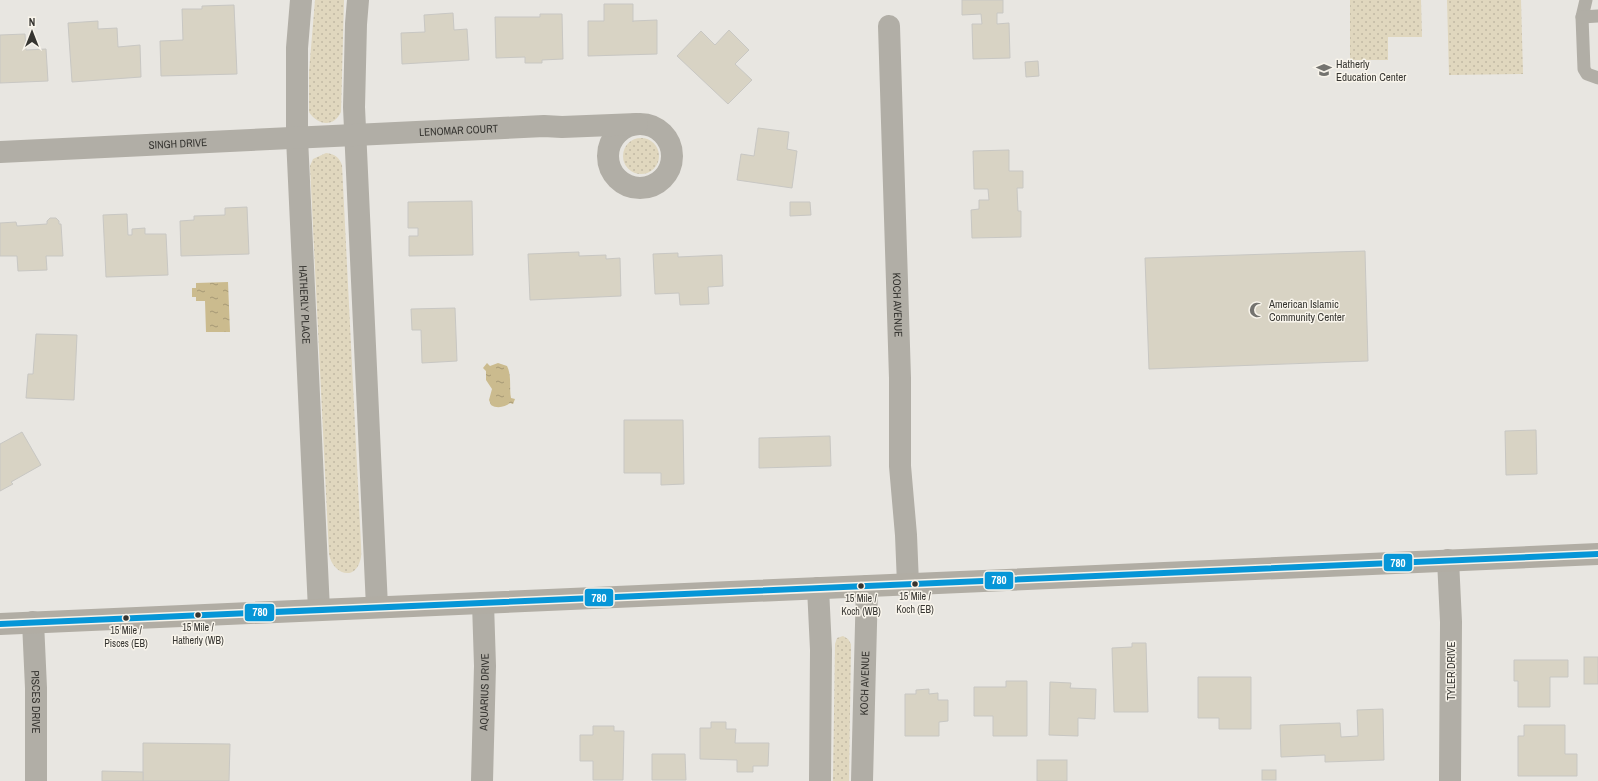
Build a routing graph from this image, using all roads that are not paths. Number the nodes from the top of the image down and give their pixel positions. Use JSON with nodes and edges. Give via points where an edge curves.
{"nodes":[{"id":1,"x":301,"y":0,"type":"edge"},
{"id":2,"x":358,"y":0,"type":"edge"},
{"id":3,"x":1586,"y":0,"type":"edge"},
{"id":4,"x":1598,"y":16,"type":"edge"},
{"id":5,"x":1582,"y":17,"type":"junction"},
{"id":6,"x":889,"y":26,"type":"dead end"},
{"id":7,"x":1598,"y":78,"type":"edge"},
{"id":8,"x":637,"y":124,"type":"junction"},
{"id":9,"x":562,"y":127,"type":"junction"},
{"id":10,"x":355,"y":135,"type":"junction"},
{"id":11,"x":297,"y":138,"type":"junction"},
{"id":12,"x":0,"y":152,"type":"edge"},
{"id":13,"x":608,"y":162,"type":"junction"},
{"id":14,"x":1598,"y":554,"type":"edge"},
{"id":15,"x":1448,"y":560,"type":"junction"},
{"id":16,"x":908,"y":584,"type":"junction"},
{"id":17,"x":867,"y":586,"type":"junction"},
{"id":18,"x":818,"y":588,"type":"junction"},
{"id":19,"x":483,"y":603,"type":"junction"},
{"id":20,"x":377,"y":607,"type":"junction"},
{"id":21,"x":319,"y":610,"type":"junction"},
{"id":22,"x":33,"y":622,"type":"junction"},
{"id":23,"x":0,"y":624,"type":"edge"},
{"id":24,"x":36,"y":781,"type":"edge"},
{"id":25,"x":482,"y":781,"type":"edge"},
{"id":26,"x":820,"y":781,"type":"edge"},
{"id":27,"x":862,"y":781,"type":"edge"},
{"id":28,"x":1450,"y":781,"type":"edge"}],
"edges":[{"from":1,"to":11,"type":"street","name":"HATHERLY PLACE","via":[[297,48]]},
{"from":2,"to":10,"type":"street"},
{"from":3,"to":5,"type":"lane"},
{"from":4,"to":5,"type":"lane"},
{"from":5,"to":7,"type":"lane","via":[[1584,69],[1588,74]]},
{"from":6,"to":16,"type":"street","name":"KOCH AVENUE","via":[[900,378],[900,466]]},
{"from":8,"to":9,"type":"street","name":"LENOMAR COURT"},
{"from":8,"to":13,"type":"street","via":[[618,133],[608,152]]},
{"from":8,"to":13,"type":"street","name":"LENOMAR COURT","via":[[647,124],[657,129],[668,140],[673,155],[666,175],[659,182],[638,189],[619,180]]},
{"from":9,"to":10,"type":"street","name":"LENOMAR COURT"},
{"from":9,"to":13,"type":"street","name":"LENOMAR COURT","via":[[595,143]]},
{"from":10,"to":11,"type":"street","name":"SINGH DRIVE"},
{"from":10,"to":20,"type":"street"},
{"from":11,"to":12,"type":"street","name":"SINGH DRIVE"},
{"from":11,"to":21,"type":"street","name":"HATHERLY PLACE"},
{"from":14,"to":15,"type":"main road"},
{"from":15,"to":16,"type":"main road"},
{"from":15,"to":28,"type":"street","name":"TYLER DRIVE","via":[[1451,622]]},
{"from":16,"to":17,"type":"main road"},
{"from":17,"to":18,"type":"main road"},
{"from":17,"to":27,"type":"street","name":"KOCH AVENUE"},
{"from":18,"to":19,"type":"main road"},
{"from":18,"to":26,"type":"street","via":[[821,650]]},
{"from":19,"to":20,"type":"main road"},
{"from":19,"to":25,"type":"street","name":"AQUARIUS DRIVE","via":[[485,666]]},
{"from":20,"to":21,"type":"main road"},
{"from":21,"to":22,"type":"main road"},
{"from":22,"to":23,"type":"main road"},
{"from":22,"to":24,"type":"street","name":"PISCES DRIVE"}]}
